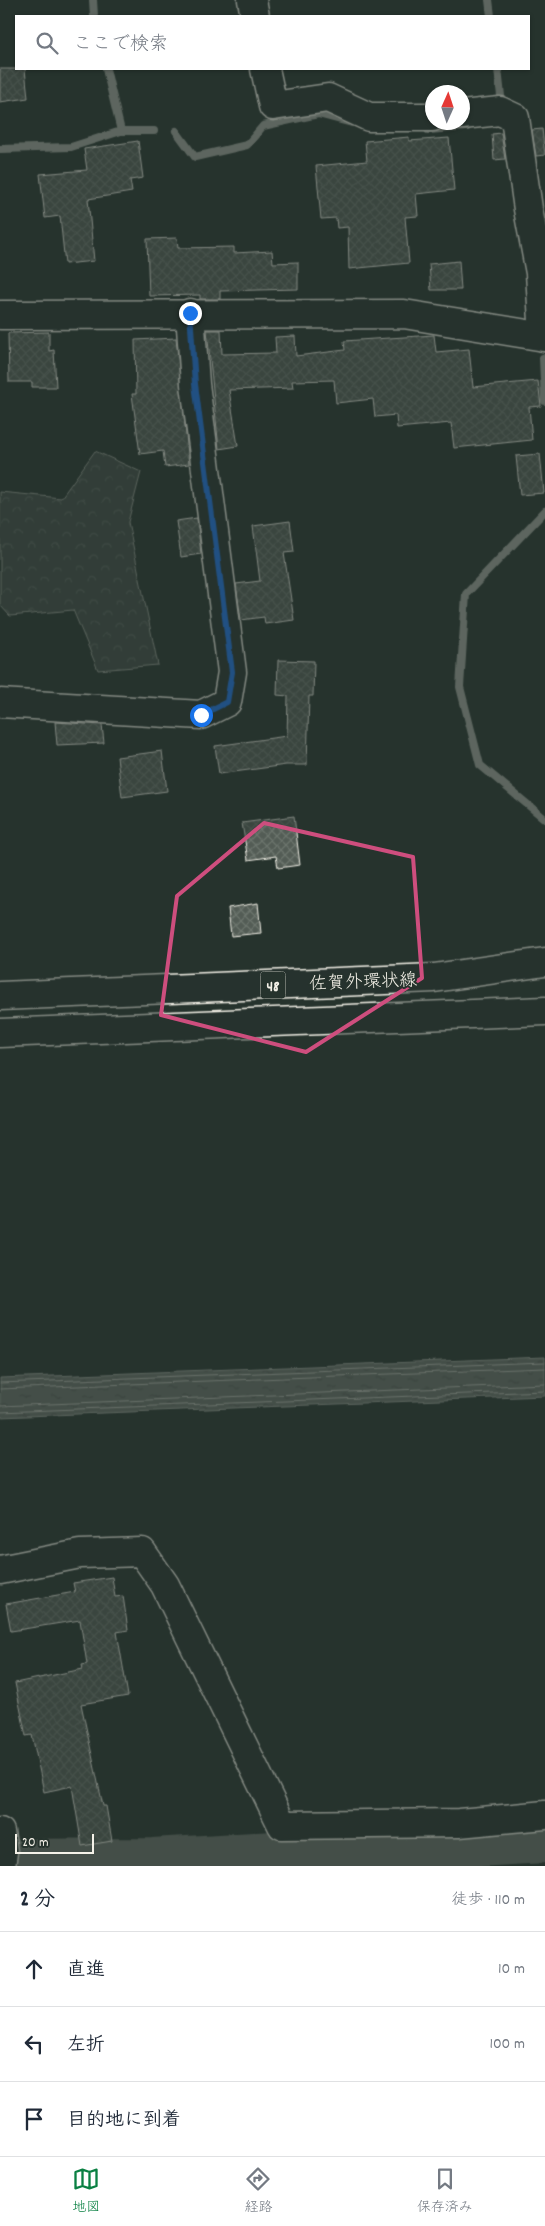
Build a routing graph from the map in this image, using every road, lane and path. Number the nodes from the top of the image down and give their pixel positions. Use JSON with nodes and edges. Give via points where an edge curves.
{"nodes":[{"id":1,"x":252,"y":0,"type":"edge"},
{"id":2,"x":255,"y":15,"type":"edge"},
{"id":3,"x":265,"y":70,"type":"edge"},
{"id":4,"x":470,"y":113,"type":"edge"},
{"id":5,"x":425,"y":118,"type":"edge"},
{"id":6,"x":190,"y":313,"type":"junction"},
{"id":7,"x":0,"y":315,"type":"edge"},
{"id":8,"x":544,"y":337,"type":"edge"},
{"id":9,"x":0,"y":703,"type":"edge"},
{"id":10,"x":545,"y":962,"type":"edge"},
{"id":11,"x":0,"y":996,"type":"edge"},
{"id":12,"x":545,"y":1011,"type":"edge"},
{"id":13,"x":0,"y":1033,"type":"edge"},
{"id":14,"x":0,"y":1570,"type":"edge"},
{"id":15,"x":545,"y":1815,"type":"edge"}],
"edges":[{"from":1,"to":2,"type":"street"},
{"from":3,"to":5,"type":"street","via":[[273,106],[328,98],[369,117]]},
{"from":4,"to":8,"type":"street","via":[[500,111],[515,118],[540,272]]},
{"from":6,"to":7,"type":"street"},
{"from":6,"to":8,"type":"street","via":[[404,314]]},
{"from":6,"to":9,"type":"street","via":[[195,384],[232,672],[227,702],[201,715]]},
{"from":10,"to":11,"type":"street","name":"佐賀外環状線","number":"48","via":[[434,978]]},
{"from":12,"to":13,"type":"street"},
{"from":14,"to":15,"type":"street","via":[[80,1554],[142,1552],[165,1585],[282,1825],[459,1823]]}]}
